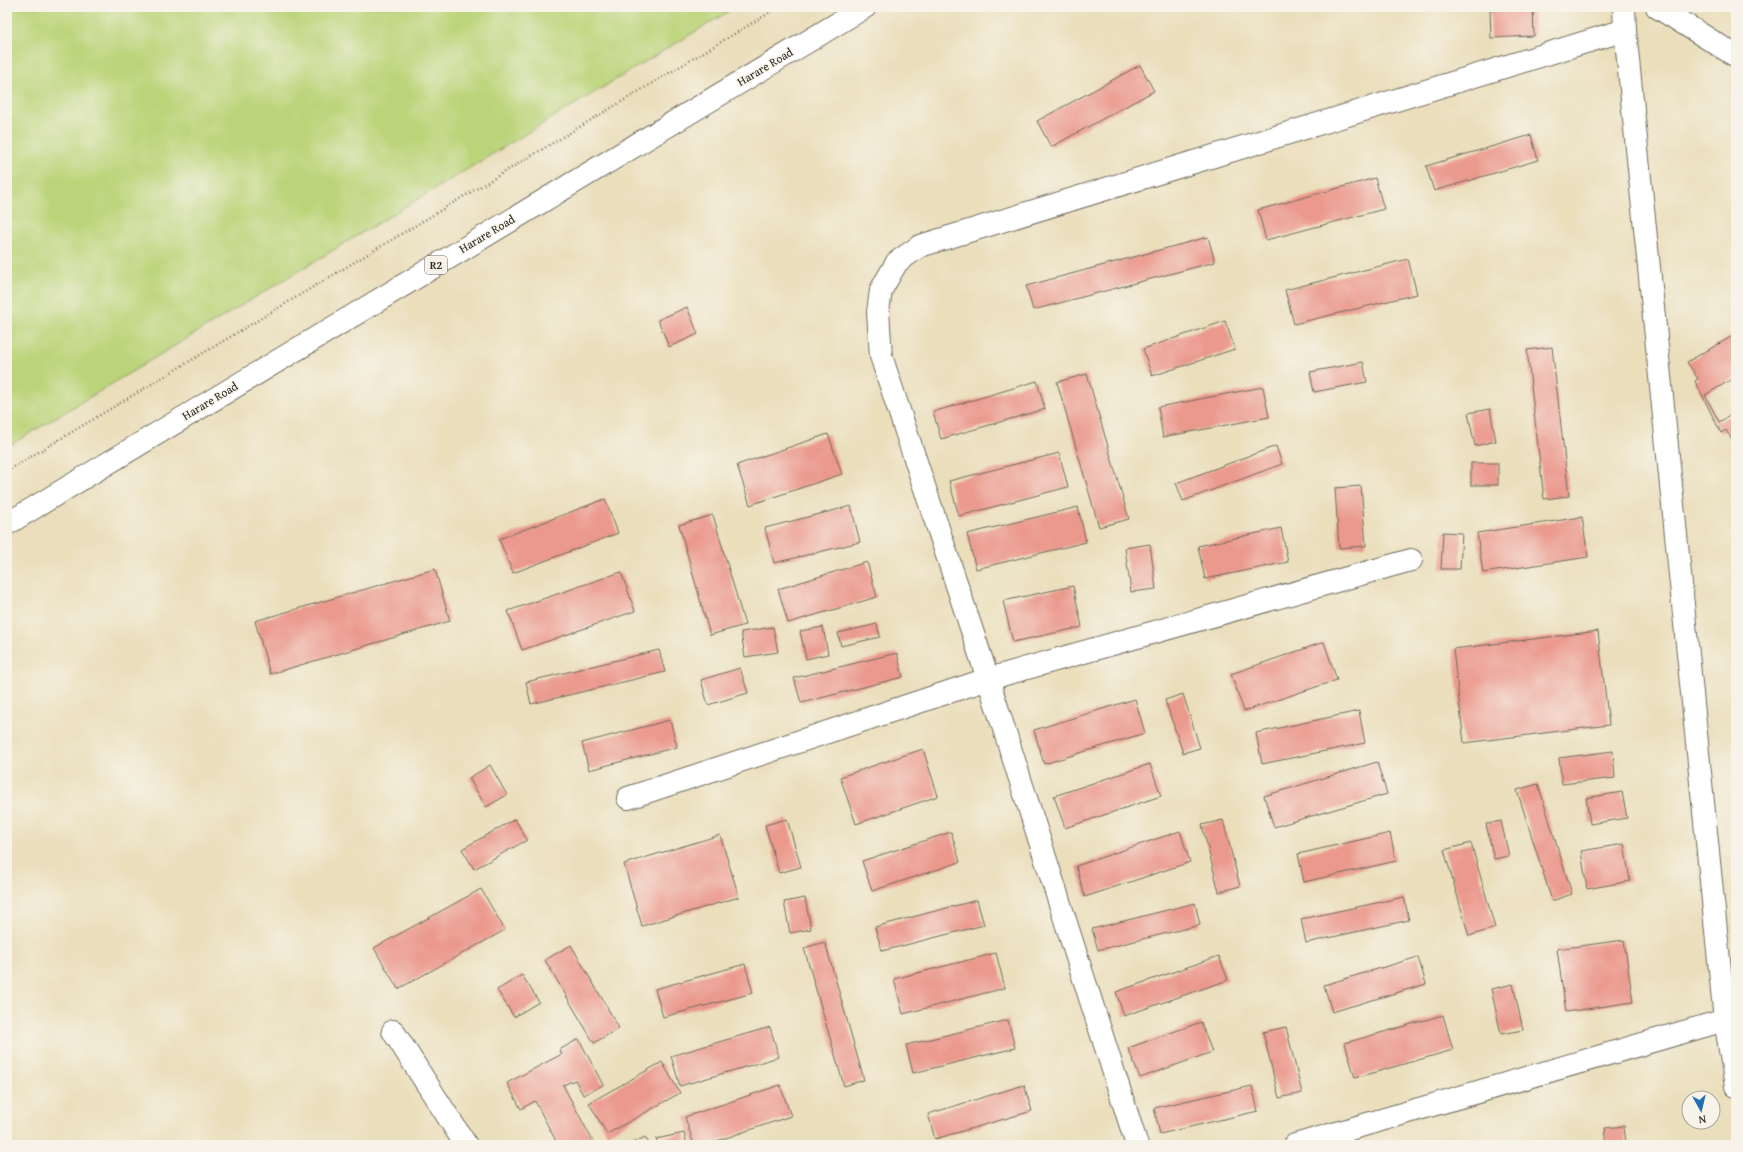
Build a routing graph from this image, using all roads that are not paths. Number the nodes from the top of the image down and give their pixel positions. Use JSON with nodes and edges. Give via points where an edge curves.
{"nodes":[{"id":1,"x":865,"y":7,"type":"edge"},
{"id":2,"x":1624,"y":7,"type":"edge"},
{"id":3,"x":1657,"y":7,"type":"edge"},
{"id":4,"x":1625,"y":30,"type":"junction"},
{"id":5,"x":1736,"y":56,"type":"edge"},
{"id":6,"x":7,"y":524,"type":"edge"},
{"id":7,"x":1411,"y":560,"type":"dead end"},
{"id":8,"x":988,"y":679,"type":"junction"},
{"id":9,"x":628,"y":798,"type":"dead end"},
{"id":10,"x":1725,"y":1020,"type":"junction"},
{"id":11,"x":393,"y":1031,"type":"dead end"},
{"id":12,"x":1736,"y":1086,"type":"edge"},
{"id":13,"x":466,"y":1145,"type":"edge"},
{"id":14,"x":1137,"y":1145,"type":"edge"},
{"id":15,"x":1295,"y":1145,"type":"edge"}],
"edges":[{"from":1,"to":6,"type":"main road","name":"Harare Road","number":"R2"},
{"from":2,"to":4,"type":"main road"},
{"from":3,"to":5,"type":"main road"},
{"from":4,"to":8,"type":"main road","via":[[920,246],[897,262],[881,290],[878,312],[881,356]]},
{"from":4,"to":10,"type":"main road"},
{"from":7,"to":8,"type":"main road"},
{"from":8,"to":9,"type":"main road"},
{"from":8,"to":14,"type":"main road"},
{"from":10,"to":12,"type":"main road"},
{"from":10,"to":15,"type":"main road"},
{"from":11,"to":13,"type":"main road"}]}
